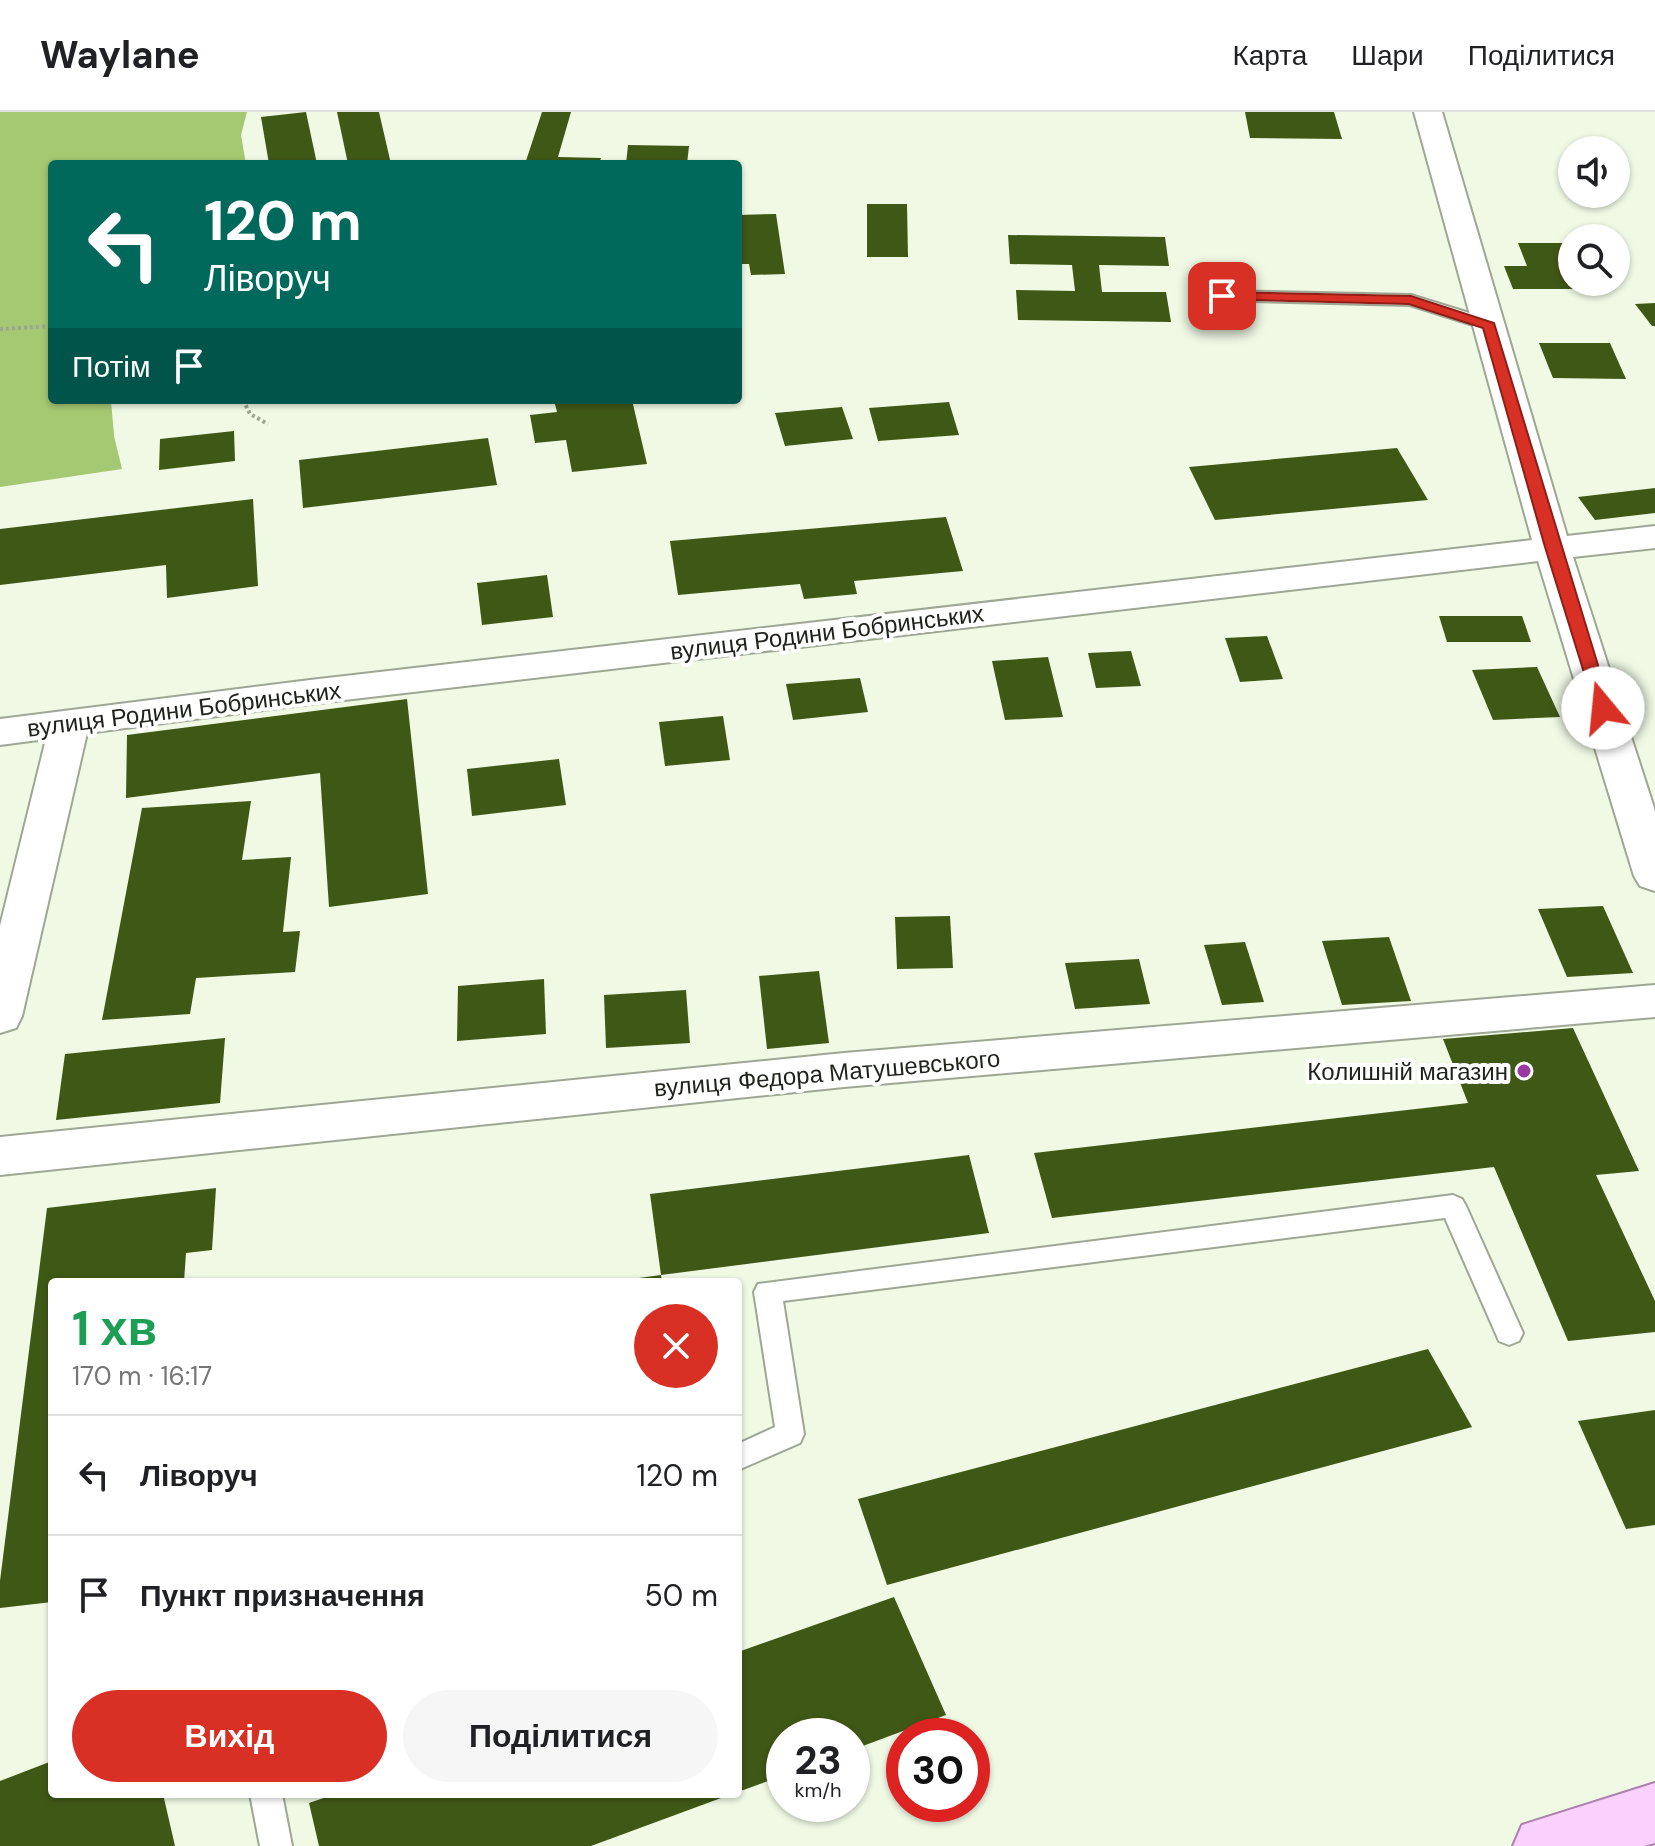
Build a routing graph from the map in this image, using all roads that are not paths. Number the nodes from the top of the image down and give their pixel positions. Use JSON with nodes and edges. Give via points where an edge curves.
{"nodes":[{"id":1,"x":1428,"y":112,"type":"edge"},
{"id":2,"x":1222,"y":296,"type":"dead end"},
{"id":3,"x":1489,"y":325,"type":"junction"},
{"id":4,"x":1655,"y":537,"type":"edge"},
{"id":5,"x":1552,"y":547,"type":"junction"},
{"id":6,"x":70,"y":723,"type":"junction"},
{"id":7,"x":0,"y":732,"type":"edge"},
{"id":8,"x":1655,"y":876,"type":"edge"},
{"id":9,"x":1655,"y":1001,"type":"edge"},
{"id":10,"x":0,"y":1016,"type":"edge"},
{"id":11,"x":0,"y":1156,"type":"edge"},
{"id":12,"x":1509,"y":1333,"type":"dead end"},
{"id":13,"x":742,"y":1455,"type":"edge"},
{"id":14,"x":267,"y":1798,"type":"edge"},
{"id":15,"x":1655,"y":1813,"type":"edge"},
{"id":16,"x":1602,"y":1837,"type":"edge"},
{"id":17,"x":276,"y":1846,"type":"edge"},
{"id":18,"x":1543,"y":1846,"type":"edge"}],
"edges":[{"from":1,"to":3,"type":"street"},
{"from":2,"to":3,"type":"lane","via":[[1411,300]]},
{"from":3,"to":5,"type":"street"},
{"from":4,"to":5,"type":"street","name":"вулиця Родини Бобринських"},
{"from":5,"to":6,"type":"street","name":"вулиця Родини Бобринських"},
{"from":5,"to":8,"type":"street"},
{"from":6,"to":7,"type":"street","name":"вулиця Родини Бобринських"},
{"from":6,"to":10,"type":"street"},
{"from":9,"to":11,"type":"street","name":"вулиця Федора Матушевського","via":[[844,1070]]},
{"from":12,"to":13,"type":"lane","via":[[1453,1206],[768,1292],[790,1434]]},
{"from":14,"to":17,"type":"lane"},
{"from":15,"to":16,"type":"main road"},
{"from":16,"to":18,"type":"main road"}]}
